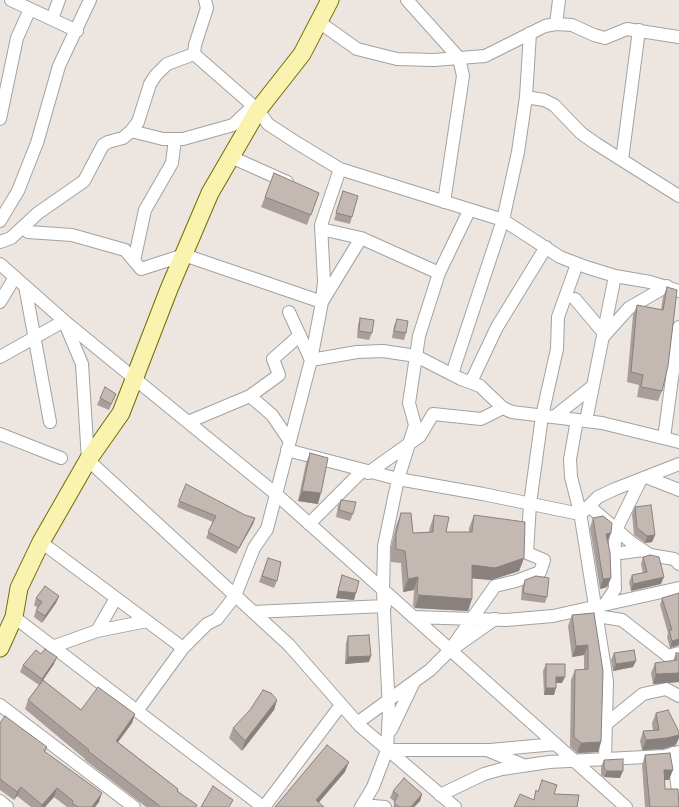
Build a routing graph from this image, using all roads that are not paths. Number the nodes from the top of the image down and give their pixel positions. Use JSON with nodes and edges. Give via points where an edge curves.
{"nodes":[{"id":1,"x":11,"y":0,"type":"edge"},
{"id":2,"x":59,"y":0,"type":"edge"},
{"id":3,"x":90,"y":0,"type":"edge"},
{"id":4,"x":205,"y":0,"type":"edge"},
{"id":5,"x":330,"y":0,"type":"edge"},
{"id":6,"x":407,"y":0,"type":"edge"},
{"id":7,"x":558,"y":0,"type":"edge"},
{"id":8,"x":30,"y":9,"type":"junction"},
{"id":9,"x":52,"y":19,"type":"junction"},
{"id":10,"x":319,"y":22,"type":"junction"},
{"id":11,"x":556,"y":24,"type":"junction"},
{"id":12,"x":639,"y":30,"type":"junction"},
{"id":13,"x":77,"y":31,"type":"junction"},
{"id":14,"x":530,"y":33,"type":"junction"},
{"id":15,"x":679,"y":37,"type":"edge"},
{"id":16,"x":194,"y":54,"type":"junction"},
{"id":17,"x":459,"y":58,"type":"junction"},
{"id":18,"x":526,"y":97,"type":"junction"},
{"id":19,"x":255,"y":108,"type":"junction"},
{"id":20,"x":0,"y":119,"type":"edge"},
{"id":21,"x":131,"y":132,"type":"junction"},
{"id":22,"x":176,"y":139,"type":"junction"},
{"id":23,"x":231,"y":157,"type":"junction"},
{"id":24,"x":622,"y":160,"type":"junction"},
{"id":25,"x":340,"y":169,"type":"junction"},
{"id":26,"x":301,"y":188,"type":"edge"},
{"id":27,"x":315,"y":195,"type":"edge"},
{"id":28,"x":679,"y":196,"type":"edge"},
{"id":29,"x":329,"y":201,"type":"junction"},
{"id":30,"x":444,"y":202,"type":"junction"},
{"id":31,"x":469,"y":210,"type":"junction"},
{"id":32,"x":503,"y":220,"type":"junction"},
{"id":33,"x":0,"y":221,"type":"edge"},
{"id":34,"x":321,"y":229,"type":"junction"},
{"id":35,"x":28,"y":232,"type":"dead end"},
{"id":36,"x":361,"y":238,"type":"junction"},
{"id":37,"x":0,"y":242,"type":"edge"},
{"id":38,"x":546,"y":247,"type":"junction"},
{"id":39,"x":184,"y":254,"type":"junction"},
{"id":40,"x":134,"y":261,"type":"junction"},
{"id":41,"x":0,"y":264,"type":"edge"},
{"id":42,"x":577,"y":264,"type":"junction"},
{"id":43,"x":439,"y":273,"type":"junction"},
{"id":44,"x":615,"y":276,"type":"junction"},
{"id":45,"x":15,"y":277,"type":"junction"},
{"id":46,"x":25,"y":286,"type":"junction"},
{"id":47,"x":667,"y":286,"type":"junction"},
{"id":48,"x":679,"y":291,"type":"edge"},
{"id":49,"x":575,"y":299,"type":"dead end"},
{"id":50,"x":0,"y":302,"type":"edge"},
{"id":51,"x":322,"y":302,"type":"junction"},
{"id":52,"x":289,"y":312,"type":"dead end"},
{"id":53,"x":64,"y":321,"type":"junction"},
{"id":54,"x":679,"y":327,"type":"edge"},
{"id":55,"x":300,"y":335,"type":"junction"},
{"id":56,"x":603,"y":335,"type":"junction"},
{"id":57,"x":34,"y":337,"type":"junction"},
{"id":58,"x":416,"y":356,"type":"junction"},
{"id":59,"x":0,"y":357,"type":"edge"},
{"id":60,"x":311,"y":360,"type":"junction"},
{"id":61,"x":452,"y":374,"type":"junction"},
{"id":62,"x":135,"y":378,"type":"junction"},
{"id":63,"x":471,"y":382,"type":"junction"},
{"id":64,"x":593,"y":386,"type":"junction"},
{"id":65,"x":250,"y":396,"type":"junction"},
{"id":66,"x":502,"y":408,"type":"junction"},
{"id":67,"x":542,"y":416,"type":"junction"},
{"id":68,"x":554,"y":417,"type":"junction"},
{"id":69,"x":581,"y":421,"type":"junction"},
{"id":70,"x":50,"y":422,"type":"dead end"},
{"id":71,"x":188,"y":422,"type":"junction"},
{"id":72,"x":0,"y":434,"type":"edge"},
{"id":73,"x":664,"y":438,"type":"junction"},
{"id":74,"x":679,"y":442,"type":"edge"},
{"id":75,"x":409,"y":444,"type":"junction"},
{"id":76,"x":288,"y":445,"type":"junction"},
{"id":77,"x":61,"y":458,"type":"dead end"},
{"id":78,"x":88,"y":460,"type":"junction"},
{"id":79,"x":679,"y":464,"type":"edge"},
{"id":80,"x":365,"y":472,"type":"junction"},
{"id":81,"x":644,"y":478,"type":"junction"},
{"id":82,"x":398,"y":479,"type":"junction"},
{"id":83,"x":679,"y":490,"type":"edge"},
{"id":84,"x":276,"y":494,"type":"junction"},
{"id":85,"x":530,"y":504,"type":"junction"},
{"id":86,"x":584,"y":509,"type":"junction"},
{"id":87,"x":309,"y":524,"type":"junction"},
{"id":88,"x":616,"y":530,"type":"junction"},
{"id":89,"x":41,"y":542,"type":"junction"},
{"id":90,"x":643,"y":550,"type":"junction"},
{"id":91,"x":614,"y":554,"type":"junction"},
{"id":92,"x":679,"y":564,"type":"edge"},
{"id":93,"x":679,"y":588,"type":"edge"},
{"id":94,"x":383,"y":591,"type":"junction"},
{"id":95,"x":235,"y":596,"type":"junction"},
{"id":96,"x":116,"y":598,"type":"junction"},
{"id":97,"x":384,"y":606,"type":"junction"},
{"id":98,"x":599,"y":609,"type":"junction"},
{"id":99,"x":253,"y":612,"type":"junction"},
{"id":100,"x":14,"y":617,"type":"junction"},
{"id":101,"x":413,"y":617,"type":"junction"},
{"id":102,"x":473,"y":619,"type":"junction"},
{"id":103,"x":495,"y":620,"type":"junction"},
{"id":104,"x":147,"y":621,"type":"junction"},
{"id":105,"x":97,"y":631,"type":"junction"},
{"id":106,"x":52,"y":647,"type":"junction"},
{"id":107,"x":0,"y":648,"type":"edge"},
{"id":108,"x":183,"y":648,"type":"junction"},
{"id":109,"x":450,"y":650,"type":"junction"},
{"id":110,"x":679,"y":653,"type":"edge"},
{"id":111,"x":413,"y":682,"type":"junction"},
{"id":112,"x":679,"y":696,"type":"edge"},
{"id":113,"x":389,"y":700,"type":"junction"},
{"id":114,"x":0,"y":705,"type":"edge"},
{"id":115,"x":341,"y":705,"type":"junction"},
{"id":116,"x":137,"y":711,"type":"junction"},
{"id":117,"x":357,"y":724,"type":"junction"},
{"id":118,"x":606,"y":724,"type":"junction"},
{"id":119,"x":388,"y":737,"type":"junction"},
{"id":120,"x":556,"y":744,"type":"junction"},
{"id":121,"x":387,"y":750,"type":"junction"},
{"id":122,"x":487,"y":750,"type":"junction"},
{"id":123,"x":676,"y":753,"type":"edge"},
{"id":124,"x":605,"y":759,"type":"junction"},
{"id":125,"x":574,"y":761,"type":"junction"},
{"id":126,"x":524,"y":765,"type":"junction"},
{"id":127,"x":679,"y":767,"type":"edge"},
{"id":128,"x":678,"y":791,"type":"edge"},
{"id":129,"x":440,"y":795,"type":"junction"},
{"id":130,"x":0,"y":802,"type":"edge"},
{"id":131,"x":362,"y":806,"type":"edge"},
{"id":132,"x":7,"y":807,"type":"edge"},
{"id":133,"x":134,"y":807,"type":"edge"},
{"id":134,"x":263,"y":807,"type":"edge"},
{"id":135,"x":385,"y":807,"type":"edge"},
{"id":136,"x":455,"y":807,"type":"edge"},
{"id":137,"x":626,"y":807,"type":"edge"}],
"edges":[{"from":1,"to":8,"type":"street"},
{"from":2,"to":9,"type":"street"},
{"from":3,"to":13,"type":"street"},
{"from":4,"to":16,"type":"street","via":[[207,8]]},
{"from":5,"to":10,"type":"street"},
{"from":6,"to":17,"type":"street"},
{"from":7,"to":11,"type":"street"},
{"from":8,"to":9,"type":"street"},
{"from":8,"to":20,"type":"street","via":[[17,38]]},
{"from":9,"to":13,"type":"street"},
{"from":10,"to":17,"type":"street","via":[[357,48],[396,59]]},
{"from":10,"to":19,"type":"street","via":[[302,54]]},
{"from":11,"to":12,"type":"street","via":[[572,26],[605,38],[627,29]]},
{"from":11,"to":14,"type":"street"},
{"from":12,"to":15,"type":"street"},
{"from":12,"to":24,"type":"street"},
{"from":13,"to":33,"type":"street","via":[[59,66],[37,144],[18,191]]},
{"from":14,"to":17,"type":"street","via":[[485,56]]},
{"from":14,"to":18,"type":"street"},
{"from":16,"to":19,"type":"street"},
{"from":16,"to":21,"type":"street","via":[[167,64],[156,75],[150,84],[142,112]]},
{"from":17,"to":30,"type":"street","via":[[463,76]]},
{"from":18,"to":24,"type":"street","via":[[544,100],[554,105],[581,133]]},
{"from":18,"to":32,"type":"street","via":[[518,152]]},
{"from":19,"to":22,"type":"street","via":[[233,125]]},
{"from":19,"to":23,"type":"street"},
{"from":19,"to":25,"type":"street","via":[[268,124]]},
{"from":21,"to":22,"type":"street"},
{"from":21,"to":37,"type":"street","via":[[103,145],[84,181],[38,214],[11,238]]},
{"from":22,"to":40,"type":"street","via":[[172,163],[145,210]]},
{"from":23,"to":26,"type":"street"},
{"from":23,"to":39,"type":"street","via":[[210,193]]},
{"from":24,"to":28,"type":"street"},
{"from":25,"to":29,"type":"street"},
{"from":25,"to":30,"type":"street"},
{"from":27,"to":29,"type":"street"},
{"from":29,"to":34,"type":"street"},
{"from":30,"to":31,"type":"street"},
{"from":31,"to":32,"type":"street"},
{"from":31,"to":43,"type":"street"},
{"from":32,"to":38,"type":"street"},
{"from":32,"to":61,"type":"street"},
{"from":34,"to":36,"type":"street"},
{"from":34,"to":51,"type":"street","via":[[324,273]]},
{"from":35,"to":40,"type":"street","via":[[72,235],[125,250]]},
{"from":36,"to":43,"type":"street"},
{"from":36,"to":51,"type":"street"},
{"from":38,"to":42,"type":"street","via":[[560,257]]},
{"from":38,"to":63,"type":"street","via":[[497,327]]},
{"from":39,"to":40,"type":"street","via":[[142,270]]},
{"from":39,"to":51,"type":"street"},
{"from":39,"to":62,"type":"street"},
{"from":41,"to":45,"type":"street"},
{"from":42,"to":44,"type":"street"},
{"from":42,"to":67,"type":"street","via":[[558,317],[557,349]]},
{"from":43,"to":58,"type":"street","via":[[419,336]]},
{"from":44,"to":47,"type":"street"},
{"from":44,"to":56,"type":"street"},
{"from":45,"to":46,"type":"street"},
{"from":45,"to":50,"type":"street"},
{"from":46,"to":53,"type":"street"},
{"from":46,"to":57,"type":"street"},
{"from":47,"to":48,"type":"street"},
{"from":47,"to":56,"type":"street","via":[[629,308]]},
{"from":49,"to":56,"type":"street"},
{"from":51,"to":60,"type":"street"},
{"from":52,"to":55,"type":"street"},
{"from":53,"to":57,"type":"street"},
{"from":53,"to":62,"type":"street"},
{"from":53,"to":78,"type":"street","via":[[82,364]]},
{"from":54,"to":73,"type":"street"},
{"from":55,"to":60,"type":"street"},
{"from":55,"to":65,"type":"street","via":[[273,359],[279,375]]},
{"from":56,"to":64,"type":"street"},
{"from":57,"to":59,"type":"street"},
{"from":57,"to":70,"type":"street"},
{"from":58,"to":60,"type":"street","via":[[383,351],[357,352]]},
{"from":58,"to":61,"type":"street"},
{"from":58,"to":75,"type":"street","via":[[409,403],[415,425]]},
{"from":60,"to":76,"type":"street"},
{"from":61,"to":63,"type":"street"},
{"from":62,"to":71,"type":"street"},
{"from":62,"to":78,"type":"street","via":[[122,413]]},
{"from":63,"to":66,"type":"street","via":[[480,386]]},
{"from":64,"to":68,"type":"street"},
{"from":64,"to":69,"type":"street"},
{"from":65,"to":71,"type":"street"},
{"from":65,"to":76,"type":"street","via":[[272,415]]},
{"from":66,"to":67,"type":"street"},
{"from":66,"to":75,"type":"street","via":[[481,419],[433,414],[420,436]]},
{"from":67,"to":68,"type":"street"},
{"from":67,"to":85,"type":"street"},
{"from":68,"to":69,"type":"street"},
{"from":69,"to":73,"type":"street","via":[[602,423]]},
{"from":69,"to":86,"type":"street","via":[[570,459],[571,477]]},
{"from":71,"to":84,"type":"street"},
{"from":72,"to":77,"type":"street"},
{"from":73,"to":74,"type":"street"},
{"from":75,"to":80,"type":"street"},
{"from":75,"to":82,"type":"street"},
{"from":76,"to":80,"type":"street"},
{"from":76,"to":84,"type":"street"},
{"from":78,"to":89,"type":"street"},
{"from":78,"to":95,"type":"street"},
{"from":79,"to":81,"type":"street"},
{"from":80,"to":82,"type":"street"},
{"from":80,"to":87,"type":"street"},
{"from":81,"to":83,"type":"street"},
{"from":81,"to":86,"type":"street","via":[[598,497]]},
{"from":81,"to":88,"type":"street"},
{"from":82,"to":85,"type":"street"},
{"from":82,"to":94,"type":"street","via":[[384,546]]},
{"from":84,"to":87,"type":"street"},
{"from":84,"to":95,"type":"street","via":[[267,529],[254,548]]},
{"from":85,"to":86,"type":"street","via":[[575,513]]},
{"from":85,"to":102,"type":"street","via":[[527,553],[544,560],[540,572],[516,582],[495,586]]},
{"from":86,"to":88,"type":"street"},
{"from":86,"to":98,"type":"street"},
{"from":87,"to":94,"type":"street"},
{"from":88,"to":90,"type":"street"},
{"from":88,"to":91,"type":"street"},
{"from":89,"to":96,"type":"street"},
{"from":89,"to":100,"type":"street","via":[[19,588]]},
{"from":90,"to":91,"type":"street"},
{"from":90,"to":92,"type":"street","via":[[650,555],[674,559]]},
{"from":91,"to":98,"type":"street","via":[[615,589]]},
{"from":93,"to":98,"type":"street"},
{"from":94,"to":97,"type":"street"},
{"from":94,"to":101,"type":"street"},
{"from":95,"to":99,"type":"street"},
{"from":95,"to":108,"type":"street","via":[[217,619],[207,624]]},
{"from":96,"to":104,"type":"street"},
{"from":96,"to":105,"type":"street"},
{"from":97,"to":99,"type":"street"},
{"from":97,"to":113,"type":"street"},
{"from":98,"to":103,"type":"street","via":[[553,616]]},
{"from":98,"to":110,"type":"street","via":[[622,620],[668,656]]},
{"from":98,"to":118,"type":"street","via":[[607,680]]},
{"from":99,"to":115,"type":"street","via":[[289,645]]},
{"from":100,"to":106,"type":"street"},
{"from":100,"to":107,"type":"street"},
{"from":101,"to":102,"type":"street"},
{"from":101,"to":109,"type":"street"},
{"from":102,"to":103,"type":"street"},
{"from":102,"to":109,"type":"street"},
{"from":103,"to":109,"type":"street"},
{"from":104,"to":105,"type":"street"},
{"from":104,"to":108,"type":"street"},
{"from":105,"to":106,"type":"street"},
{"from":106,"to":116,"type":"street"},
{"from":108,"to":116,"type":"street"},
{"from":109,"to":111,"type":"street","via":[[430,670]]},
{"from":109,"to":120,"type":"street"},
{"from":111,"to":113,"type":"street"},
{"from":111,"to":119,"type":"street"},
{"from":112,"to":118,"type":"street","via":[[666,689],[643,694]]},
{"from":113,"to":117,"type":"street"},
{"from":113,"to":119,"type":"street"},
{"from":114,"to":133,"type":"street"},
{"from":115,"to":117,"type":"street"},
{"from":115,"to":134,"type":"street"},
{"from":116,"to":134,"type":"street"},
{"from":117,"to":121,"type":"street"},
{"from":118,"to":124,"type":"street"},
{"from":119,"to":121,"type":"street"},
{"from":120,"to":122,"type":"street"},
{"from":120,"to":125,"type":"street"},
{"from":121,"to":122,"type":"street"},
{"from":121,"to":129,"type":"street"},
{"from":121,"to":131,"type":"street","via":[[373,787]]},
{"from":122,"to":126,"type":"street"},
{"from":123,"to":124,"type":"street"},
{"from":123,"to":127,"type":"street"},
{"from":123,"to":128,"type":"street"},
{"from":124,"to":125,"type":"street"},
{"from":125,"to":126,"type":"street"},
{"from":125,"to":137,"type":"street"},
{"from":126,"to":129,"type":"street","via":[[484,774]]},
{"from":129,"to":136,"type":"street"},
{"from":130,"to":132,"type":"street"},
{"from":131,"to":135,"type":"street"}]}
